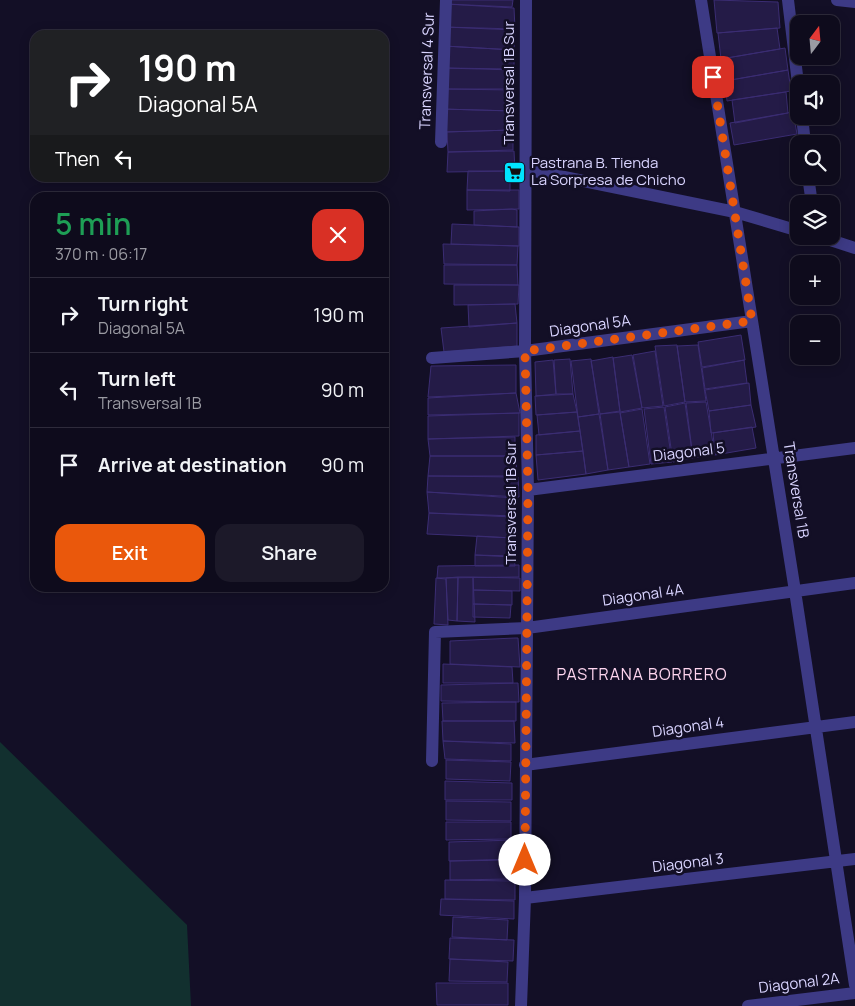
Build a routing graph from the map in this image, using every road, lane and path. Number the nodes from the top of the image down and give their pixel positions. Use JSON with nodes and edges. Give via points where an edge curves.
{"nodes":[{"id":1,"x":446,"y":0,"type":"edge"},
{"id":2,"x":526,"y":0,"type":"edge"},
{"id":3,"x":701,"y":0,"type":"edge"},
{"id":4,"x":788,"y":0,"type":"edge"},
{"id":5,"x":837,"y":0,"type":"edge"},
{"id":6,"x":855,"y":2,"type":"edge"},
{"id":7,"x":797,"y":75,"type":"edge"},
{"id":8,"x":441,"y":142,"type":"dead end"},
{"id":9,"x":525,"y":169,"type":"junction"},
{"id":10,"x":735,"y":212,"type":"junction"},
{"id":11,"x":790,"y":228,"type":"edge"},
{"id":12,"x":840,"y":243,"type":"edge"},
{"id":13,"x":855,"y":248,"type":"edge"},
{"id":14,"x":752,"y":321,"type":"junction"},
{"id":15,"x":525,"y":351,"type":"junction"},
{"id":16,"x":432,"y":358,"type":"dead end"},
{"id":17,"x":855,"y":448,"type":"edge"},
{"id":18,"x":774,"y":458,"type":"junction"},
{"id":19,"x":528,"y":490,"type":"junction"},
{"id":20,"x":855,"y":583,"type":"edge"},
{"id":21,"x":795,"y":591,"type":"junction"},
{"id":22,"x":527,"y":628,"type":"junction"},
{"id":23,"x":855,"y":722,"type":"edge"},
{"id":24,"x":814,"y":727,"type":"junction"},
{"id":25,"x":432,"y":761,"type":"dead end"},
{"id":26,"x":525,"y":765,"type":"junction"},
{"id":27,"x":855,"y":859,"type":"edge"},
{"id":28,"x":837,"y":862,"type":"junction"},
{"id":29,"x":525,"y":898,"type":"junction"},
{"id":30,"x":855,"y":985,"type":"edge"},
{"id":31,"x":855,"y":993,"type":"edge"},
{"id":32,"x":521,"y":1006,"type":"edge"},
{"id":33,"x":748,"y":1006,"type":"edge"}],
"edges":[{"from":1,"to":8,"type":"street","name":"Transversal 4 Sur"},
{"from":2,"to":9,"type":"street","name":"Transversal 1B Sur"},
{"from":3,"to":10,"type":"street","name":"Transversal 1B"},
{"from":4,"to":7,"type":"street"},
{"from":5,"to":6,"type":"street"},
{"from":9,"to":10,"type":"street"},
{"from":9,"to":15,"type":"street","name":"Transversal 1B Sur"},
{"from":10,"to":11,"type":"street"},
{"from":10,"to":14,"type":"street","name":"Transversal 1B"},
{"from":12,"to":13,"type":"street"},
{"from":14,"to":15,"type":"street","name":"Diagonal 5A"},
{"from":14,"to":18,"type":"street","name":"Transversal 1B"},
{"from":15,"to":16,"type":"street","name":"Diagonal 5A"},
{"from":15,"to":19,"type":"street","name":"Transversal 1B Sur"},
{"from":17,"to":18,"type":"street","name":"Diagonal 5"},
{"from":18,"to":19,"type":"street","name":"Diagonal 5"},
{"from":18,"to":21,"type":"street","name":"Transversal 1B"},
{"from":19,"to":22,"type":"street","name":"Transversal 1B Sur"},
{"from":20,"to":21,"type":"street","name":"Diagonal 4A"},
{"from":21,"to":22,"type":"street","name":"Diagonal 4A"},
{"from":21,"to":24,"type":"street","name":"Transversal 1B"},
{"from":22,"to":25,"type":"street","name":"Diagonal 4A","via":[[435,632]]},
{"from":22,"to":26,"type":"street","name":"Transversal 1B Sur"},
{"from":23,"to":24,"type":"street","name":"Diagonal 4"},
{"from":24,"to":26,"type":"street","name":"Diagonal 4"},
{"from":24,"to":28,"type":"street","name":"Transversal 1B"},
{"from":26,"to":29,"type":"street","name":"Transversal 1B Sur"},
{"from":27,"to":28,"type":"street","name":"Diagonal 3"},
{"from":28,"to":29,"type":"street","name":"Diagonal 3"},
{"from":28,"to":30,"type":"street","name":"Transversal 1B"},
{"from":29,"to":32,"type":"street","name":"Transversal 1B Sur"},
{"from":31,"to":33,"type":"street","name":"Diagonal 2A"}]}
